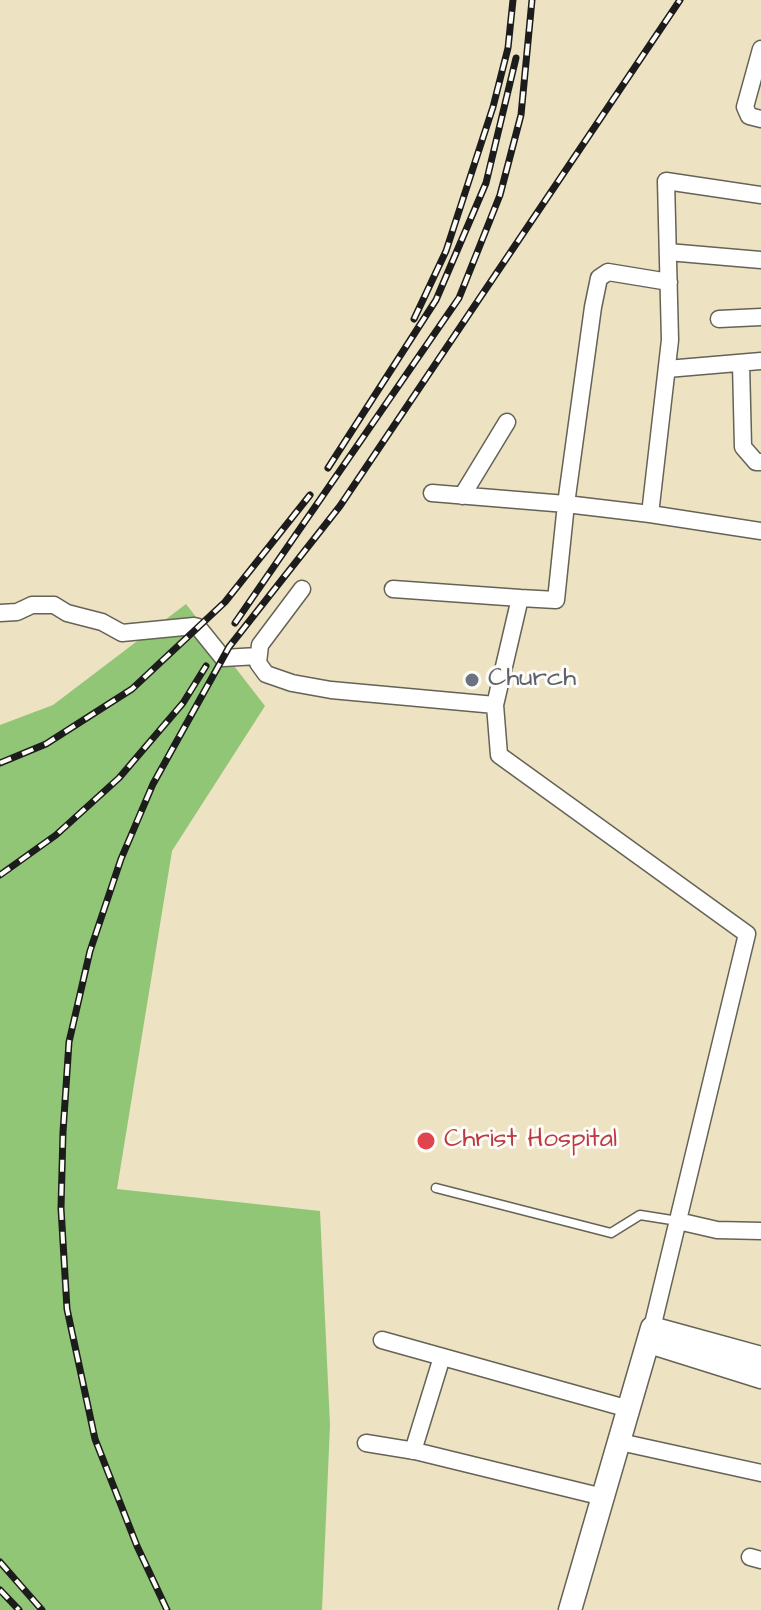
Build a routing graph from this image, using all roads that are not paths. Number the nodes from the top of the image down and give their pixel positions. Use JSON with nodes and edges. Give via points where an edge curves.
{"nodes":[{"id":1,"x":761,"y":49,"type":"edge"},
{"id":2,"x":761,"y":119,"type":"edge"},
{"id":3,"x":761,"y":195,"type":"edge"},
{"id":4,"x":668,"y":252,"type":"junction"},
{"id":5,"x":761,"y":260,"type":"edge"},
{"id":6,"x":669,"y":282,"type":"junction"},
{"id":7,"x":761,"y":317,"type":"edge"},
{"id":8,"x":719,"y":319,"type":"dead end"},
{"id":9,"x":761,"y":361,"type":"edge"},
{"id":10,"x":741,"y":363,"type":"junction"},
{"id":11,"x":667,"y":369,"type":"junction"},
{"id":12,"x":507,"y":422,"type":"dead end"},
{"id":13,"x":761,"y":462,"type":"edge"},
{"id":14,"x":432,"y":493,"type":"dead end"},
{"id":15,"x":462,"y":496,"type":"junction"},
{"id":16,"x":566,"y":504,"type":"junction"},
{"id":17,"x":650,"y":514,"type":"junction"},
{"id":18,"x":761,"y":531,"type":"edge"},
{"id":19,"x":302,"y":589,"type":"dead end"},
{"id":20,"x":393,"y":589,"type":"dead end"},
{"id":21,"x":520,"y":598,"type":"junction"},
{"id":22,"x":0,"y":613,"type":"edge"},
{"id":23,"x":258,"y":656,"type":"junction"},
{"id":24,"x":495,"y":705,"type":"junction"},
{"id":25,"x":436,"y":1188,"type":"dead end"},
{"id":26,"x":678,"y":1221,"type":"junction"},
{"id":27,"x":761,"y":1231,"type":"edge"},
{"id":28,"x":650,"y":1335,"type":"junction"},
{"id":29,"x":382,"y":1340,"type":"dead end"},
{"id":30,"x":442,"y":1357,"type":"junction"},
{"id":31,"x":761,"y":1358,"type":"edge"},
{"id":32,"x":761,"y":1377,"type":"edge"},
{"id":33,"x":629,"y":1409,"type":"junction"},
{"id":34,"x":620,"y":1442,"type":"junction"},
{"id":35,"x":366,"y":1443,"type":"dead end"},
{"id":36,"x":413,"y":1451,"type":"junction"},
{"id":37,"x":761,"y":1473,"type":"edge"},
{"id":38,"x":603,"y":1497,"type":"junction"},
{"id":39,"x":570,"y":1610,"type":"edge"}],
"edges":[{"from":1,"to":2,"type":"street","via":[[745,107],[749,116]]},
{"from":3,"to":4,"type":"street","via":[[666,181]]},
{"from":4,"to":5,"type":"street"},
{"from":4,"to":6,"type":"street"},
{"from":6,"to":11,"type":"street"},
{"from":6,"to":16,"type":"street","via":[[608,272],[599,278]]},
{"from":7,"to":8,"type":"street"},
{"from":9,"to":10,"type":"street"},
{"from":10,"to":11,"type":"street"},
{"from":10,"to":13,"type":"street","via":[[743,447]]},
{"from":11,"to":17,"type":"street"},
{"from":12,"to":15,"type":"street"},
{"from":14,"to":15,"type":"street"},
{"from":15,"to":16,"type":"street"},
{"from":16,"to":17,"type":"street"},
{"from":16,"to":21,"type":"street","via":[[556,600]]},
{"from":17,"to":18,"type":"street"},
{"from":19,"to":23,"type":"street","via":[[260,645]]},
{"from":20,"to":21,"type":"street"},
{"from":21,"to":24,"type":"street"},
{"from":22,"to":23,"type":"street","via":[[54,605],[122,633],[194,626],[223,658]]},
{"from":23,"to":24,"type":"street","via":[[266,674],[292,683]]},
{"from":24,"to":26,"type":"street","via":[[499,755],[747,934]]},
{"from":25,"to":26,"type":"lane","via":[[611,1233],[640,1215]]},
{"from":26,"to":27,"type":"street","via":[[717,1230]]},
{"from":26,"to":28,"type":"street"},
{"from":28,"to":31,"type":"street"},
{"from":28,"to":32,"type":"street"},
{"from":28,"to":33,"type":"street"},
{"from":29,"to":30,"type":"street"},
{"from":30,"to":33,"type":"street"},
{"from":30,"to":36,"type":"street"},
{"from":33,"to":34,"type":"street"},
{"from":34,"to":37,"type":"street"},
{"from":34,"to":38,"type":"street"},
{"from":35,"to":36,"type":"street"},
{"from":36,"to":38,"type":"street"},
{"from":38,"to":39,"type":"street"}]}
